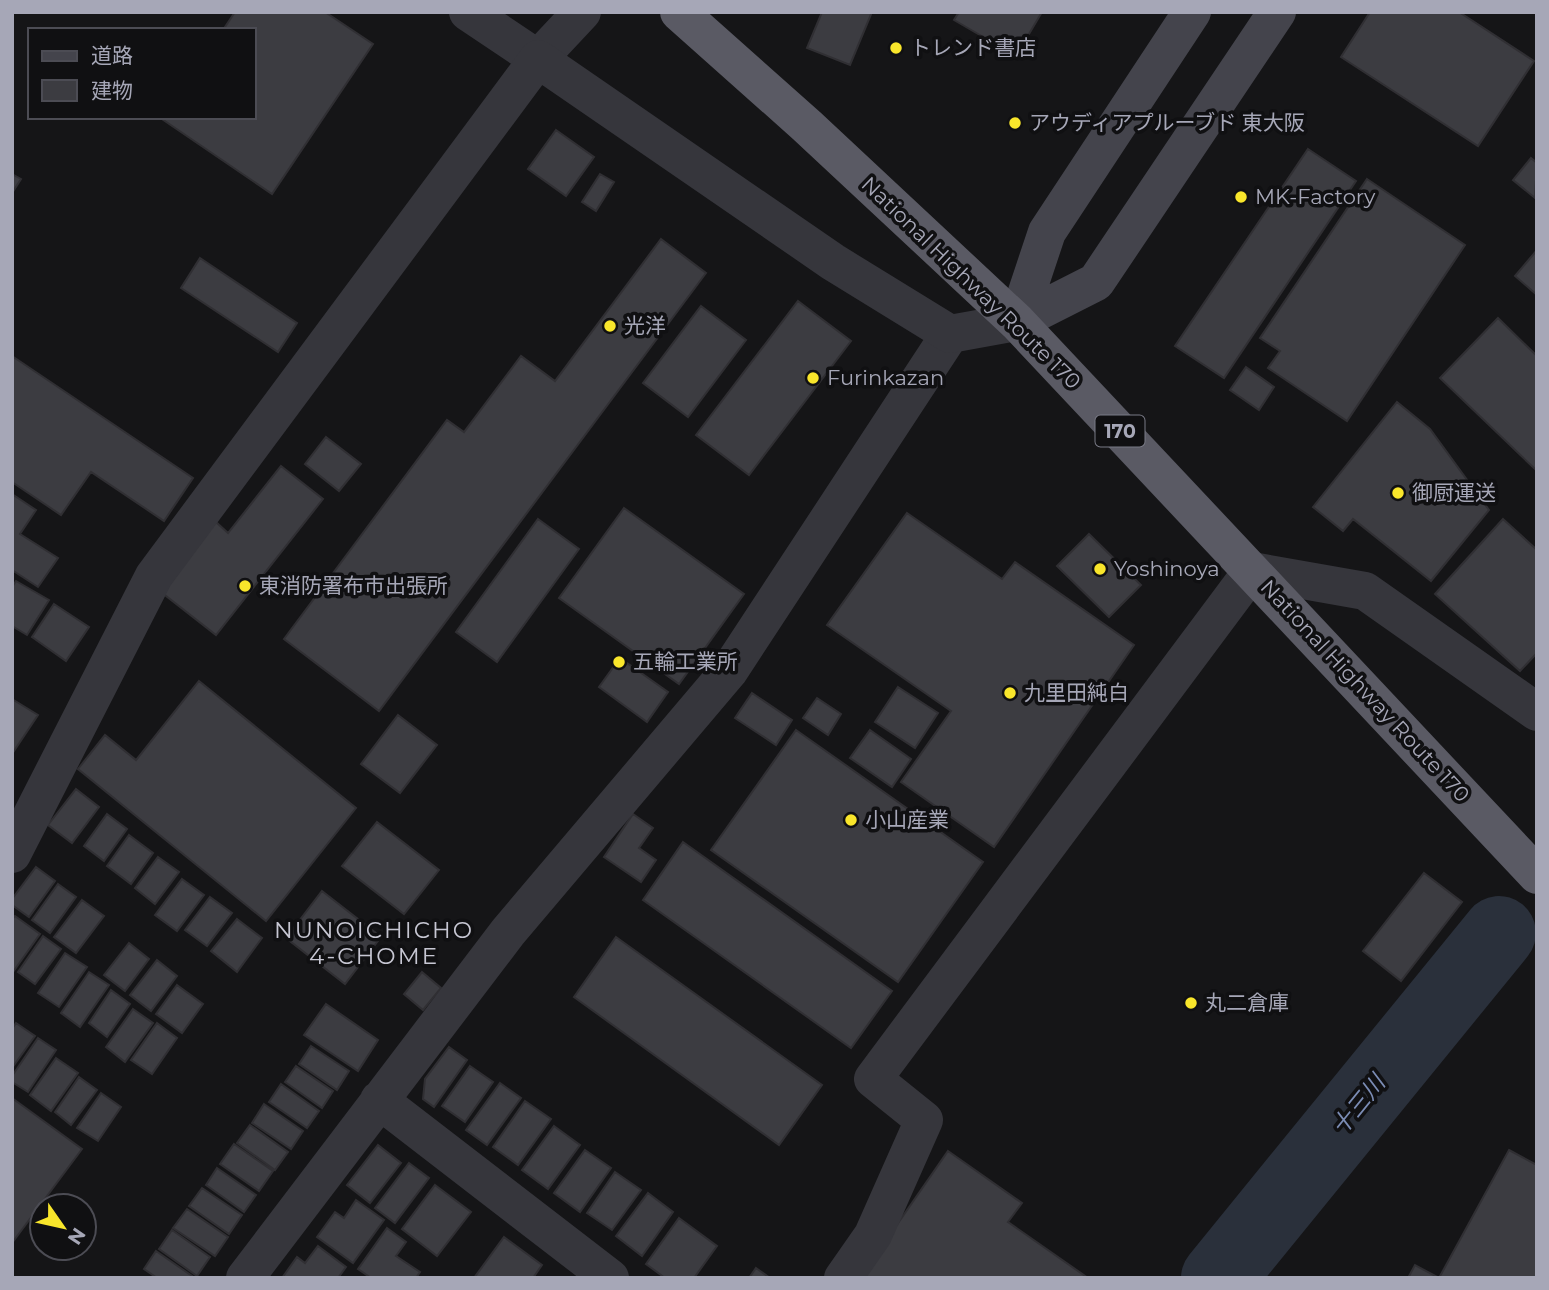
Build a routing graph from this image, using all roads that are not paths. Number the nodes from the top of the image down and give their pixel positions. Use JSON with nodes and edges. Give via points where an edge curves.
{"nodes":[{"id":1,"x":468,"y":12,"type":"edge"},
{"id":2,"x":582,"y":12,"type":"edge"},
{"id":3,"x":679,"y":12,"type":"edge"},
{"id":4,"x":1192,"y":12,"type":"edge"},
{"id":5,"x":1277,"y":12,"type":"edge"},
{"id":6,"x":538,"y":60,"type":"junction"},
{"id":7,"x":1017,"y":322,"type":"junction"},
{"id":8,"x":950,"y":334,"type":"junction"},
{"id":9,"x":1252,"y":571,"type":"junction"},
{"id":10,"x":1537,"y":712,"type":"edge"},
{"id":11,"x":12,"y":854,"type":"edge"},
{"id":12,"x":1537,"y":875,"type":"edge"},
{"id":13,"x":379,"y":1100,"type":"junction"},
{"id":14,"x":245,"y":1278,"type":"edge"},
{"id":15,"x":610,"y":1278,"type":"edge"},
{"id":16,"x":843,"y":1278,"type":"edge"}],
"edges":[{"from":1,"to":6,"type":"street"},
{"from":2,"to":6,"type":"street"},
{"from":3,"to":7,"type":"highway","name":"National Highway Route 170","number":"170"},
{"from":4,"to":7,"type":"main road","via":[[1047,232]]},
{"from":5,"to":7,"type":"main road","via":[[1096,282]]},
{"from":6,"to":8,"type":"street","via":[[834,262]]},
{"from":6,"to":11,"type":"street","via":[[154,576]]},
{"from":7,"to":8,"type":"street"},
{"from":7,"to":9,"type":"highway","name":"National Highway Route 170","number":"170"},
{"from":8,"to":13,"type":"street","via":[[729,671],[508,932]]},
{"from":9,"to":10,"type":"street","via":[[1365,591]]},
{"from":9,"to":12,"type":"highway","name":"National Highway Route 170","number":"170"},
{"from":9,"to":16,"type":"street","via":[[873,1079],[924,1120],[873,1235]]},
{"from":13,"to":14,"type":"street"},
{"from":13,"to":15,"type":"street"}]}
